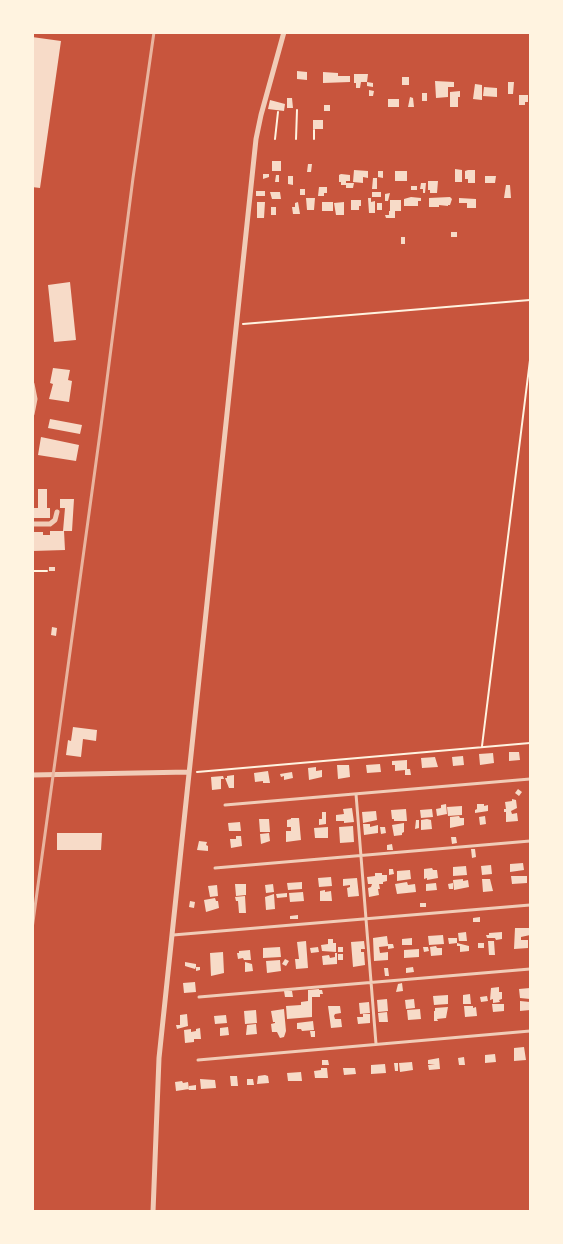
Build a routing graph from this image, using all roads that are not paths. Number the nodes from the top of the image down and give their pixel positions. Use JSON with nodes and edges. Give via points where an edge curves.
{"nodes":[{"id":1,"x":284,"y":32,"type":"edge"},
{"id":2,"x":32,"y":384,"type":"edge"},
{"id":3,"x":32,"y":414,"type":"edge"},
{"id":4,"x":57,"y":512,"type":"dead end"},
{"id":5,"x":32,"y":524,"type":"edge"},
{"id":6,"x":189,"y":772,"type":"junction"},
{"id":7,"x":32,"y":775,"type":"edge"},
{"id":8,"x":530,"y":779,"type":"edge"},
{"id":9,"x":356,"y":794,"type":"junction"},
{"id":10,"x":225,"y":805,"type":"dead end"},
{"id":11,"x":530,"y":842,"type":"edge"},
{"id":12,"x":361,"y":856,"type":"junction"},
{"id":13,"x":216,"y":868,"type":"dead end"},
{"id":14,"x":530,"y":905,"type":"edge"},
{"id":15,"x":366,"y":919,"type":"junction"},
{"id":16,"x":173,"y":935,"type":"junction"},
{"id":17,"x":530,"y":969,"type":"edge"},
{"id":18,"x":372,"y":982,"type":"junction"},
{"id":19,"x":199,"y":997,"type":"dead end"},
{"id":20,"x":530,"y":1031,"type":"edge"},
{"id":21,"x":376,"y":1044,"type":"junction"},
{"id":22,"x":198,"y":1060,"type":"dead end"},
{"id":23,"x":153,"y":1212,"type":"edge"}],
"edges":[{"from":1,"to":6,"type":"street","via":[[256,139]]},
{"from":2,"to":3,"type":"street","via":[[35,400]]},
{"from":4,"to":5,"type":"street","via":[[53,523]]},
{"from":6,"to":7,"type":"street"},
{"from":6,"to":16,"type":"street"},
{"from":8,"to":9,"type":"lane"},
{"from":9,"to":10,"type":"lane"},
{"from":9,"to":12,"type":"lane"},
{"from":11,"to":12,"type":"lane"},
{"from":12,"to":13,"type":"lane"},
{"from":12,"to":15,"type":"lane"},
{"from":14,"to":15,"type":"lane"},
{"from":15,"to":16,"type":"lane"},
{"from":15,"to":18,"type":"lane"},
{"from":16,"to":23,"type":"street","via":[[159,1058]]},
{"from":17,"to":18,"type":"lane"},
{"from":18,"to":19,"type":"lane"},
{"from":18,"to":21,"type":"lane"},
{"from":20,"to":21,"type":"lane"},
{"from":21,"to":22,"type":"lane"}]}
